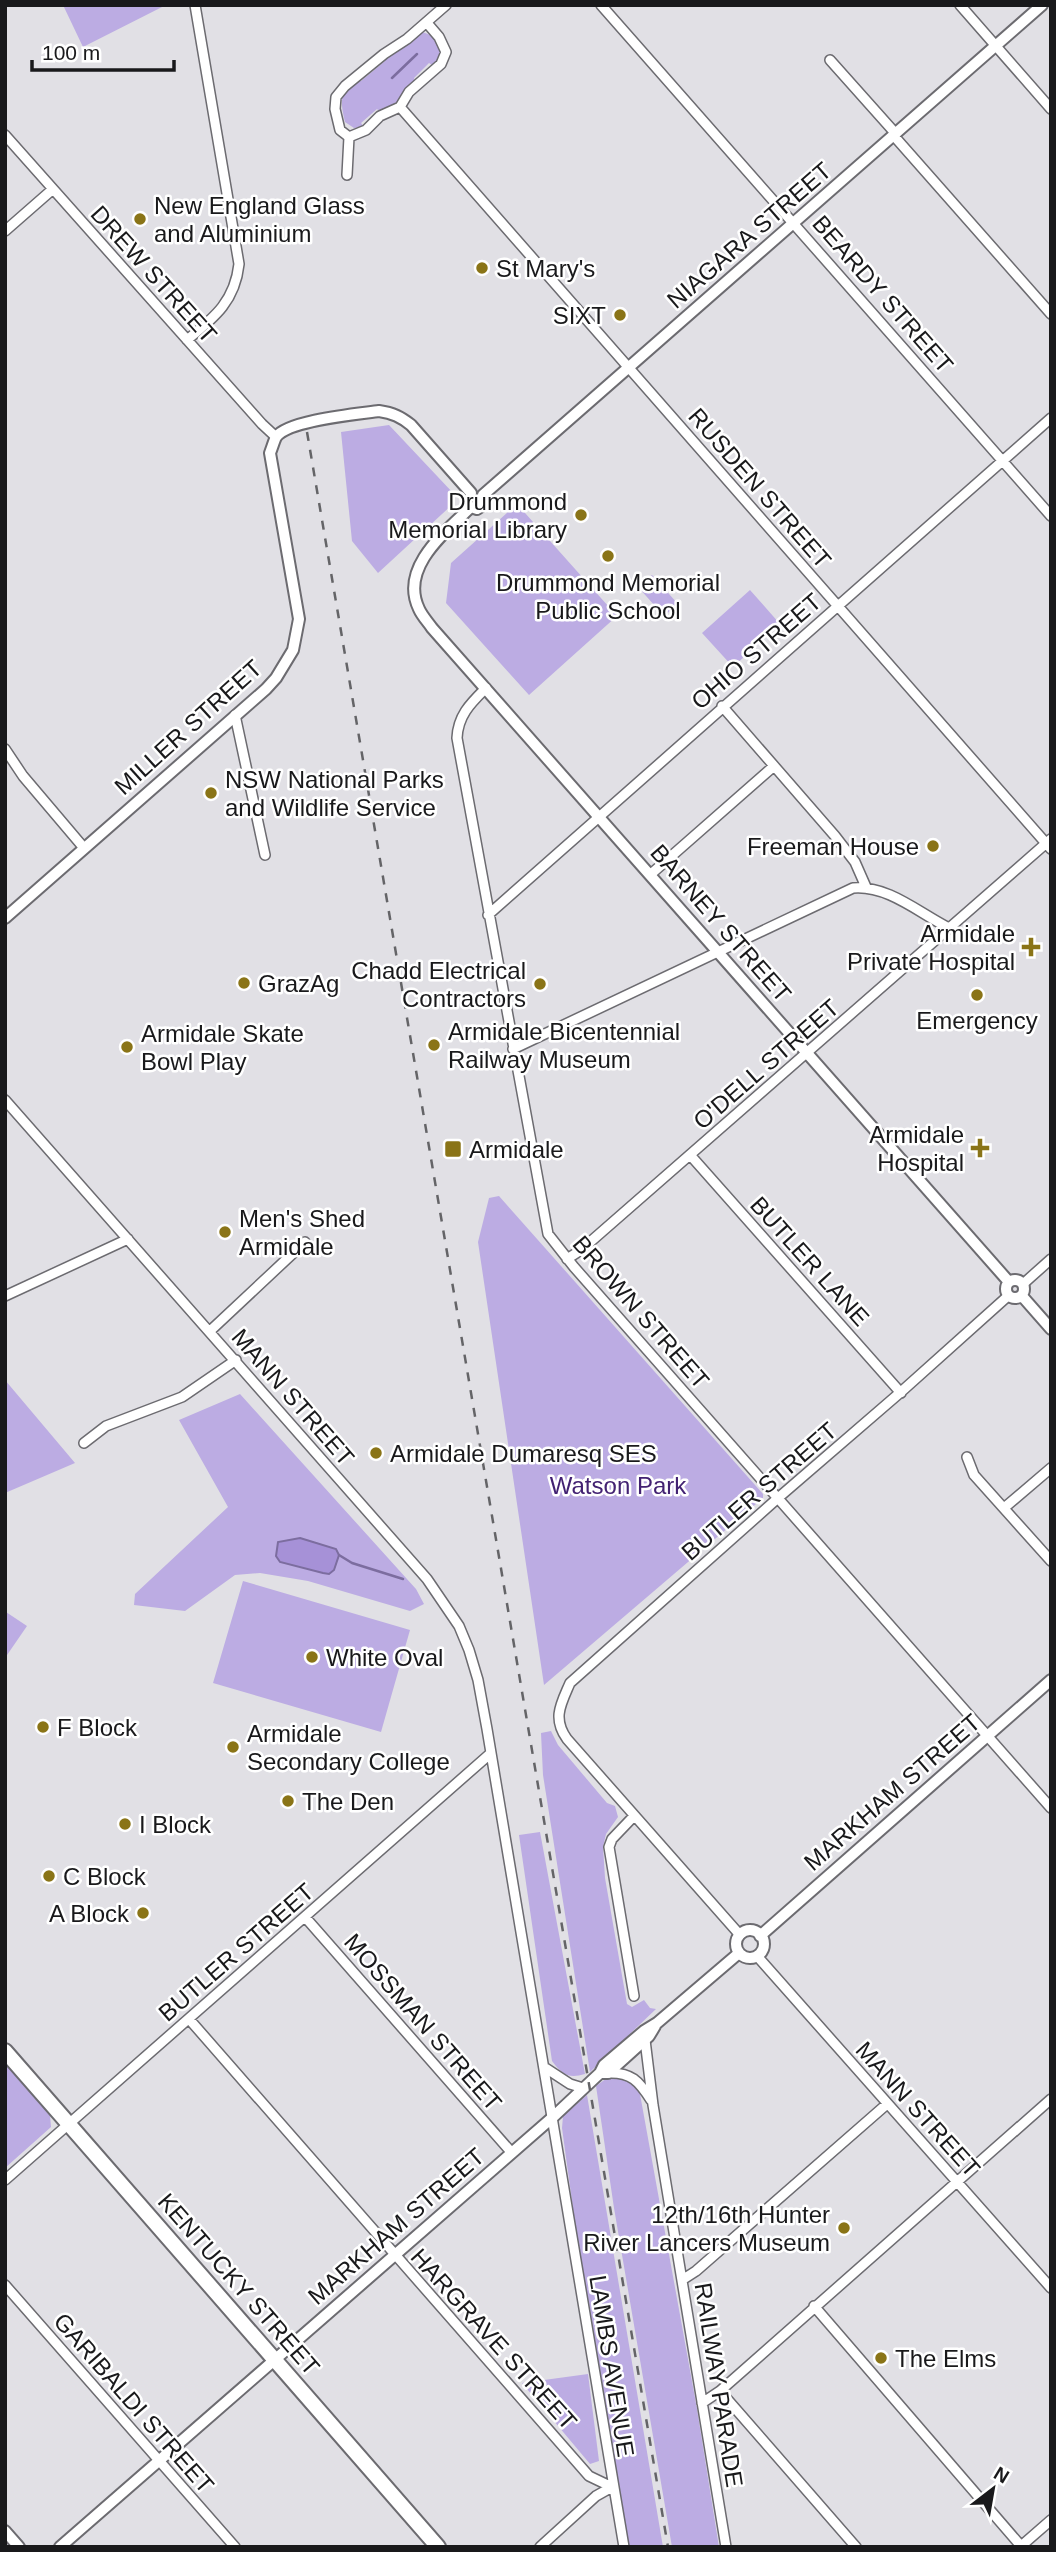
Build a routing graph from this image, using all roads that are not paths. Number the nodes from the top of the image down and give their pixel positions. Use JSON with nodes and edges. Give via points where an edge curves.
{"nodes":[{"id":1,"x":195,"y":5,"type":"edge"},
{"id":2,"x":446,"y":5,"type":"edge"},
{"id":3,"x":601,"y":5,"type":"edge"},
{"id":4,"x":960,"y":5,"type":"edge"},
{"id":5,"x":1042,"y":5,"type":"edge"},
{"id":6,"x":427,"y":23,"type":"junction"},
{"id":7,"x":995,"y":46,"type":"junction"},
{"id":8,"x":830,"y":60,"type":"dead end"},
{"id":9,"x":400,"y":107,"type":"junction"},
{"id":10,"x":1051,"y":109,"type":"edge"},
{"id":11,"x":5,"y":135,"type":"edge"},
{"id":12,"x":895,"y":135,"type":"junction"},
{"id":13,"x":349,"y":137,"type":"junction"},
{"id":14,"x":347,"y":175,"type":"dead end"},
{"id":15,"x":53,"y":189,"type":"junction"},
{"id":16,"x":795,"y":223,"type":"junction"},
{"id":17,"x":5,"y":231,"type":"edge"},
{"id":18,"x":1051,"y":314,"type":"edge"},
{"id":19,"x":187,"y":340,"type":"junction"},
{"id":20,"x":630,"y":369,"type":"junction"},
{"id":21,"x":1051,"y":418,"type":"edge"},
{"id":22,"x":276,"y":437,"type":"junction"},
{"id":23,"x":1003,"y":461,"type":"junction"},
{"id":24,"x":471,"y":493,"type":"junction"},
{"id":25,"x":483,"y":495,"type":"junction"},
{"id":26,"x":471,"y":507,"type":"junction"},
{"id":27,"x":1051,"y":516,"type":"edge"},
{"id":28,"x":415,"y":586,"type":"joint"},
{"id":29,"x":838,"y":606,"type":"junction"},
{"id":30,"x":486,"y":688,"type":"junction"},
{"id":31,"x":722,"y":706,"type":"junction"},
{"id":32,"x":235,"y":715,"type":"junction"},
{"id":33,"x":5,"y":750,"type":"edge"},
{"id":34,"x":774,"y":766,"type":"junction"},
{"id":35,"x":599,"y":815,"type":"junction"},
{"id":36,"x":1049,"y":844,"type":"edge"},
{"id":37,"x":84,"y":848,"type":"junction"},
{"id":38,"x":265,"y":855,"type":"dead end"},
{"id":39,"x":651,"y":874,"type":"junction"},
{"id":40,"x":866,"y":887,"type":"junction"},
{"id":41,"x":488,"y":915,"type":"junction"},
{"id":42,"x":5,"y":918,"type":"edge"},
{"id":43,"x":949,"y":928,"type":"junction"},
{"id":44,"x":719,"y":952,"type":"junction"},
{"id":45,"x":513,"y":1049,"type":"junction"},
{"id":46,"x":808,"y":1053,"type":"junction"},
{"id":47,"x":5,"y":1100,"type":"edge"},
{"id":48,"x":9,"y":1110,"type":"edge"},
{"id":49,"x":691,"y":1156,"type":"junction"},
{"id":50,"x":128,"y":1239,"type":"junction"},
{"id":51,"x":305,"y":1242,"type":"dead end"},
{"id":52,"x":567,"y":1259,"type":"junction"},
{"id":53,"x":1051,"y":1259,"type":"edge"},
{"id":54,"x":1009,"y":1282,"type":"junction"},
{"id":55,"x":1022,"y":1290,"type":"junction"},
{"id":56,"x":5,"y":1296,"type":"edge"},
{"id":57,"x":1008,"y":1296,"type":"junction"},
{"id":58,"x":1051,"y":1329,"type":"edge"},
{"id":59,"x":210,"y":1331,"type":"junction"},
{"id":60,"x":236,"y":1360,"type":"junction"},
{"id":61,"x":901,"y":1392,"type":"junction"},
{"id":62,"x":84,"y":1443,"type":"dead end"},
{"id":63,"x":967,"y":1457,"type":"dead end"},
{"id":64,"x":1051,"y":1468,"type":"edge"},
{"id":65,"x":778,"y":1497,"type":"junction"},
{"id":66,"x":1004,"y":1508,"type":"junction"},
{"id":67,"x":1051,"y":1561,"type":"edge"},
{"id":68,"x":1051,"y":1680,"type":"edge"},
{"id":69,"x":987,"y":1736,"type":"junction"},
{"id":70,"x":491,"y":1753,"type":"junction"},
{"id":71,"x":1051,"y":1808,"type":"edge"},
{"id":72,"x":634,"y":1816,"type":"junction"},
{"id":73,"x":305,"y":1917,"type":"junction"},
{"id":74,"x":740,"y":1935,"type":"junction"},
{"id":75,"x":761,"y":1936,"type":"junction"},
{"id":76,"x":739,"y":1952,"type":"junction"},
{"id":77,"x":757,"y":1956,"type":"junction"},
{"id":78,"x":634,"y":1996,"type":"dead end"},
{"id":79,"x":189,"y":2019,"type":"junction"},
{"id":80,"x":657,"y":2023,"type":"junction"},
{"id":81,"x":645,"y":2040,"type":"junction"},
{"id":82,"x":5,"y":2051,"type":"edge"},
{"id":83,"x":544,"y":2067,"type":"junction"},
{"id":84,"x":604,"y":2073,"type":"junction"},
{"id":85,"x":583,"y":2088,"type":"junction"},
{"id":86,"x":1051,"y":2099,"type":"edge"},
{"id":87,"x":887,"y":2104,"type":"junction"},
{"id":88,"x":653,"y":2105,"type":"junction"},
{"id":89,"x":552,"y":2118,"type":"junction"},
{"id":90,"x":70,"y":2123,"type":"junction"},
{"id":91,"x":512,"y":2153,"type":"junction"},
{"id":92,"x":5,"y":2180,"type":"edge"},
{"id":93,"x":957,"y":2182,"type":"junction"},
{"id":94,"x":394,"y":2255,"type":"junction"},
{"id":95,"x":682,"y":2280,"type":"junction"},
{"id":96,"x":5,"y":2285,"type":"edge"},
{"id":97,"x":1051,"y":2288,"type":"edge"},
{"id":98,"x":814,"y":2306,"type":"junction"},
{"id":99,"x":274,"y":2360,"type":"junction"},
{"id":100,"x":720,"y":2390,"type":"junction"},
{"id":101,"x":702,"y":2403,"type":"junction"},
{"id":102,"x":159,"y":2461,"type":"junction"},
{"id":103,"x":612,"y":2487,"type":"junction"},
{"id":104,"x":1050,"y":2522,"type":"edge"},
{"id":105,"x":5,"y":2531,"type":"edge"},
{"id":106,"x":1021,"y":2546,"type":"edge"},
{"id":107,"x":19,"y":2547,"type":"edge"},
{"id":108,"x":60,"y":2547,"type":"edge"},
{"id":109,"x":235,"y":2547,"type":"edge"},
{"id":110,"x":438,"y":2547,"type":"edge"},
{"id":111,"x":540,"y":2547,"type":"edge"},
{"id":112,"x":624,"y":2547,"type":"edge"},
{"id":113,"x":726,"y":2547,"type":"edge"},
{"id":114,"x":856,"y":2547,"type":"edge"}],
"edges":[{"from":1,"to":19,"type":"street","via":[[239,264],[237,284],[221,310]]},
{"from":2,"to":6,"type":"street"},
{"from":3,"to":16,"type":"street","name":"BEARDY STREET"},
{"from":4,"to":7,"type":"street"},
{"from":5,"to":7,"type":"street","name":"NIAGARA STREET"},
{"from":6,"to":9,"type":"street","via":[[446,52]]},
{"from":6,"to":13,"type":"street","via":[[336,97],[340,130]]},
{"from":7,"to":10,"type":"street"},
{"from":7,"to":12,"type":"street","name":"NIAGARA STREET"},
{"from":8,"to":12,"type":"street"},
{"from":9,"to":13,"type":"street"},
{"from":9,"to":20,"type":"street","name":"RUSDEN STREET"},
{"from":11,"to":15,"type":"street","name":"DREW STREET"},
{"from":12,"to":16,"type":"street","name":"NIAGARA STREET"},
{"from":12,"to":18,"type":"street"},
{"from":13,"to":14,"type":"street"},
{"from":15,"to":17,"type":"street"},
{"from":15,"to":19,"type":"street","name":"DREW STREET"},
{"from":16,"to":20,"type":"street","name":"NIAGARA STREET"},
{"from":16,"to":23,"type":"street","name":"BEARDY STREET"},
{"from":19,"to":22,"type":"street","name":"DREW STREET"},
{"from":20,"to":25,"type":"street","name":"NIAGARA STREET"},
{"from":20,"to":29,"type":"street","name":"RUSDEN STREET"},
{"from":21,"to":23,"type":"street","name":"OHIO STREET"},
{"from":22,"to":24,"type":"street","via":[[287,428],[390,412],[411,425]]},
{"from":22,"to":32,"type":"street","name":"MILLER STREET","via":[[271,453],[297,606],[297,635],[276,678]]},
{"from":23,"to":27,"type":"street","name":"BEARDY STREET"},
{"from":23,"to":29,"type":"street","name":"OHIO STREET"},
{"from":24,"to":25,"type":"street"},
{"from":24,"to":26,"type":"street","via":[[467,500]]},
{"from":25,"to":26,"type":"street","name":"NIAGARA STREET","via":[[483,505]]},
{"from":26,"to":28,"type":"street","name":"NIAGARA STREET","via":[[435,542],[417,571]]},
{"from":28,"to":30,"type":"street","name":"BARNEY STREET","via":[[418,607],[432,628]]},
{"from":29,"to":31,"type":"street","name":"OHIO STREET"},
{"from":29,"to":36,"type":"street","name":"RUSDEN STREET"},
{"from":30,"to":35,"type":"street","name":"BARNEY STREET"},
{"from":30,"to":41,"type":"street","name":"BROWN STREET","via":[[458,723],[457,738]]},
{"from":31,"to":34,"type":"street"},
{"from":31,"to":35,"type":"street","name":"OHIO STREET"},
{"from":32,"to":37,"type":"street","name":"MILLER STREET"},
{"from":32,"to":38,"type":"street"},
{"from":33,"to":37,"type":"street"},
{"from":34,"to":39,"type":"street"},
{"from":34,"to":40,"type":"street","via":[[855,862]]},
{"from":35,"to":39,"type":"street","name":"BARNEY STREET"},
{"from":35,"to":41,"type":"street","name":"OHIO STREET"},
{"from":36,"to":43,"type":"street","name":"O'DELL STREET"},
{"from":37,"to":42,"type":"street","name":"MILLER STREET"},
{"from":39,"to":44,"type":"street","name":"BARNEY STREET"},
{"from":40,"to":43,"type":"street","via":[[881,890]]},
{"from":40,"to":44,"type":"street","via":[[842,892]]},
{"from":41,"to":45,"type":"street","name":"BROWN STREET"},
{"from":43,"to":46,"type":"street","name":"O'DELL STREET"},
{"from":44,"to":45,"type":"street"},
{"from":44,"to":46,"type":"street","name":"BARNEY STREET"},
{"from":45,"to":52,"type":"street","name":"BROWN STREET","via":[[548,1234]]},
{"from":46,"to":49,"type":"street","name":"O'DELL STREET"},
{"from":46,"to":54,"type":"street","name":"BARNEY STREET"},
{"from":47,"to":48,"type":"street","name":"MANN STREET"},
{"from":48,"to":50,"type":"street","name":"MANN STREET"},
{"from":49,"to":52,"type":"street","name":"O'DELL STREET"},
{"from":49,"to":61,"type":"street","name":"BUTLER LANE"},
{"from":50,"to":56,"type":"street"},
{"from":50,"to":59,"type":"street","name":"MANN STREET"},
{"from":51,"to":59,"type":"street"},
{"from":52,"to":65,"type":"street","name":"BROWN STREET"},
{"from":53,"to":55,"type":"street"},
{"from":54,"to":55,"type":"street","via":[[1014,1280]]},
{"from":54,"to":57,"type":"street"},
{"from":55,"to":57,"type":"street","via":[[1016,1299]]},
{"from":55,"to":58,"type":"street"},
{"from":57,"to":61,"type":"street","name":"BUTLER STREET"},
{"from":59,"to":60,"type":"street","name":"MANN STREET"},
{"from":60,"to":62,"type":"street","via":[[182,1396],[106,1426]]},
{"from":60,"to":70,"type":"street","name":"MANN STREET","via":[[426,1579],[459,1626],[478,1680]]},
{"from":61,"to":65,"type":"street","name":"BUTLER STREET"},
{"from":63,"to":66,"type":"street","via":[[974,1475]]},
{"from":64,"to":66,"type":"street"},
{"from":65,"to":69,"type":"street","name":"BROWN STREET"},
{"from":65,"to":72,"type":"street","name":"BUTLER STREET","via":[[570,1683],[559,1706],[559,1728]]},
{"from":66,"to":67,"type":"street"},
{"from":68,"to":69,"type":"street","name":"MARKHAM STREET"},
{"from":69,"to":71,"type":"street","name":"BROWN STREET"},
{"from":69,"to":75,"type":"street","name":"MARKHAM STREET"},
{"from":70,"to":73,"type":"street","name":"BUTLER STREET"},
{"from":70,"to":83,"type":"street","name":"LAMBS AVENUE"},
{"from":72,"to":74,"type":"street"},
{"from":72,"to":78,"type":"street","via":[[608,1847]]},
{"from":73,"to":79,"type":"street","name":"BUTLER STREET"},
{"from":73,"to":91,"type":"street","name":"MOSSMAN STREET"},
{"from":74,"to":75,"type":"street","via":[[748,1931]]},
{"from":74,"to":76,"type":"street","via":[[736,1942]]},
{"from":75,"to":77,"type":"street","via":[[763,1948]]},
{"from":76,"to":77,"type":"street","via":[[747,1958]]},
{"from":76,"to":80,"type":"street","name":"MARKHAM STREET"},
{"from":77,"to":87,"type":"street","name":"MANN STREET"},
{"from":79,"to":90,"type":"street","name":"BUTLER STREET"},
{"from":79,"to":94,"type":"street","name":"HARGRAVE STREET"},
{"from":80,"to":81,"type":"street","name":"MARKHAM STREET"},
{"from":80,"to":84,"type":"street","name":"MARKHAM STREET","via":[[604,2066]]},
{"from":81,"to":84,"type":"street","name":"MARKHAM STREET"},
{"from":81,"to":88,"type":"street","name":"RAILWAY PARADE"},
{"from":82,"to":90,"type":"main road","name":"KENTUCKY STREET"},
{"from":83,"to":85,"type":"street"},
{"from":83,"to":89,"type":"street","name":"LAMBS AVENUE"},
{"from":84,"to":85,"type":"street","name":"MARKHAM STREET"},
{"from":84,"to":88,"type":"street","name":"RAILWAY PARADE","via":[[635,2078]]},
{"from":85,"to":89,"type":"street","name":"MARKHAM STREET"},
{"from":86,"to":93,"type":"street"},
{"from":87,"to":93,"type":"street","name":"MANN STREET"},
{"from":87,"to":95,"type":"street"},
{"from":88,"to":95,"type":"street","name":"RAILWAY PARADE"},
{"from":89,"to":91,"type":"street","name":"MARKHAM STREET"},
{"from":89,"to":103,"type":"street","name":"LAMBS AVENUE"},
{"from":90,"to":92,"type":"street","name":"BUTLER STREET"},
{"from":90,"to":99,"type":"main road","name":"KENTUCKY STREET"},
{"from":91,"to":94,"type":"street","name":"MARKHAM STREET"},
{"from":93,"to":97,"type":"street","name":"MANN STREET"},
{"from":93,"to":98,"type":"street"},
{"from":94,"to":99,"type":"street","name":"MARKHAM STREET"},
{"from":94,"to":103,"type":"street","name":"HARGRAVE STREET","via":[[589,2476]]},
{"from":95,"to":101,"type":"street","name":"RAILWAY PARADE"},
{"from":96,"to":102,"type":"street","name":"GARIBALDI STREET"},
{"from":98,"to":100,"type":"street"},
{"from":98,"to":106,"type":"street"},
{"from":99,"to":102,"type":"street","name":"MARKHAM STREET"},
{"from":99,"to":110,"type":"main road","name":"KENTUCKY STREET"},
{"from":100,"to":101,"type":"street"},
{"from":100,"to":114,"type":"street"},
{"from":101,"to":113,"type":"street","name":"RAILWAY PARADE"},
{"from":102,"to":108,"type":"street","name":"MARKHAM STREET"},
{"from":102,"to":109,"type":"street","name":"GARIBALDI STREET"},
{"from":103,"to":111,"type":"street"},
{"from":103,"to":112,"type":"street","name":"LAMBS AVENUE"},
{"from":104,"to":106,"type":"street"},
{"from":105,"to":107,"type":"street"}]}
